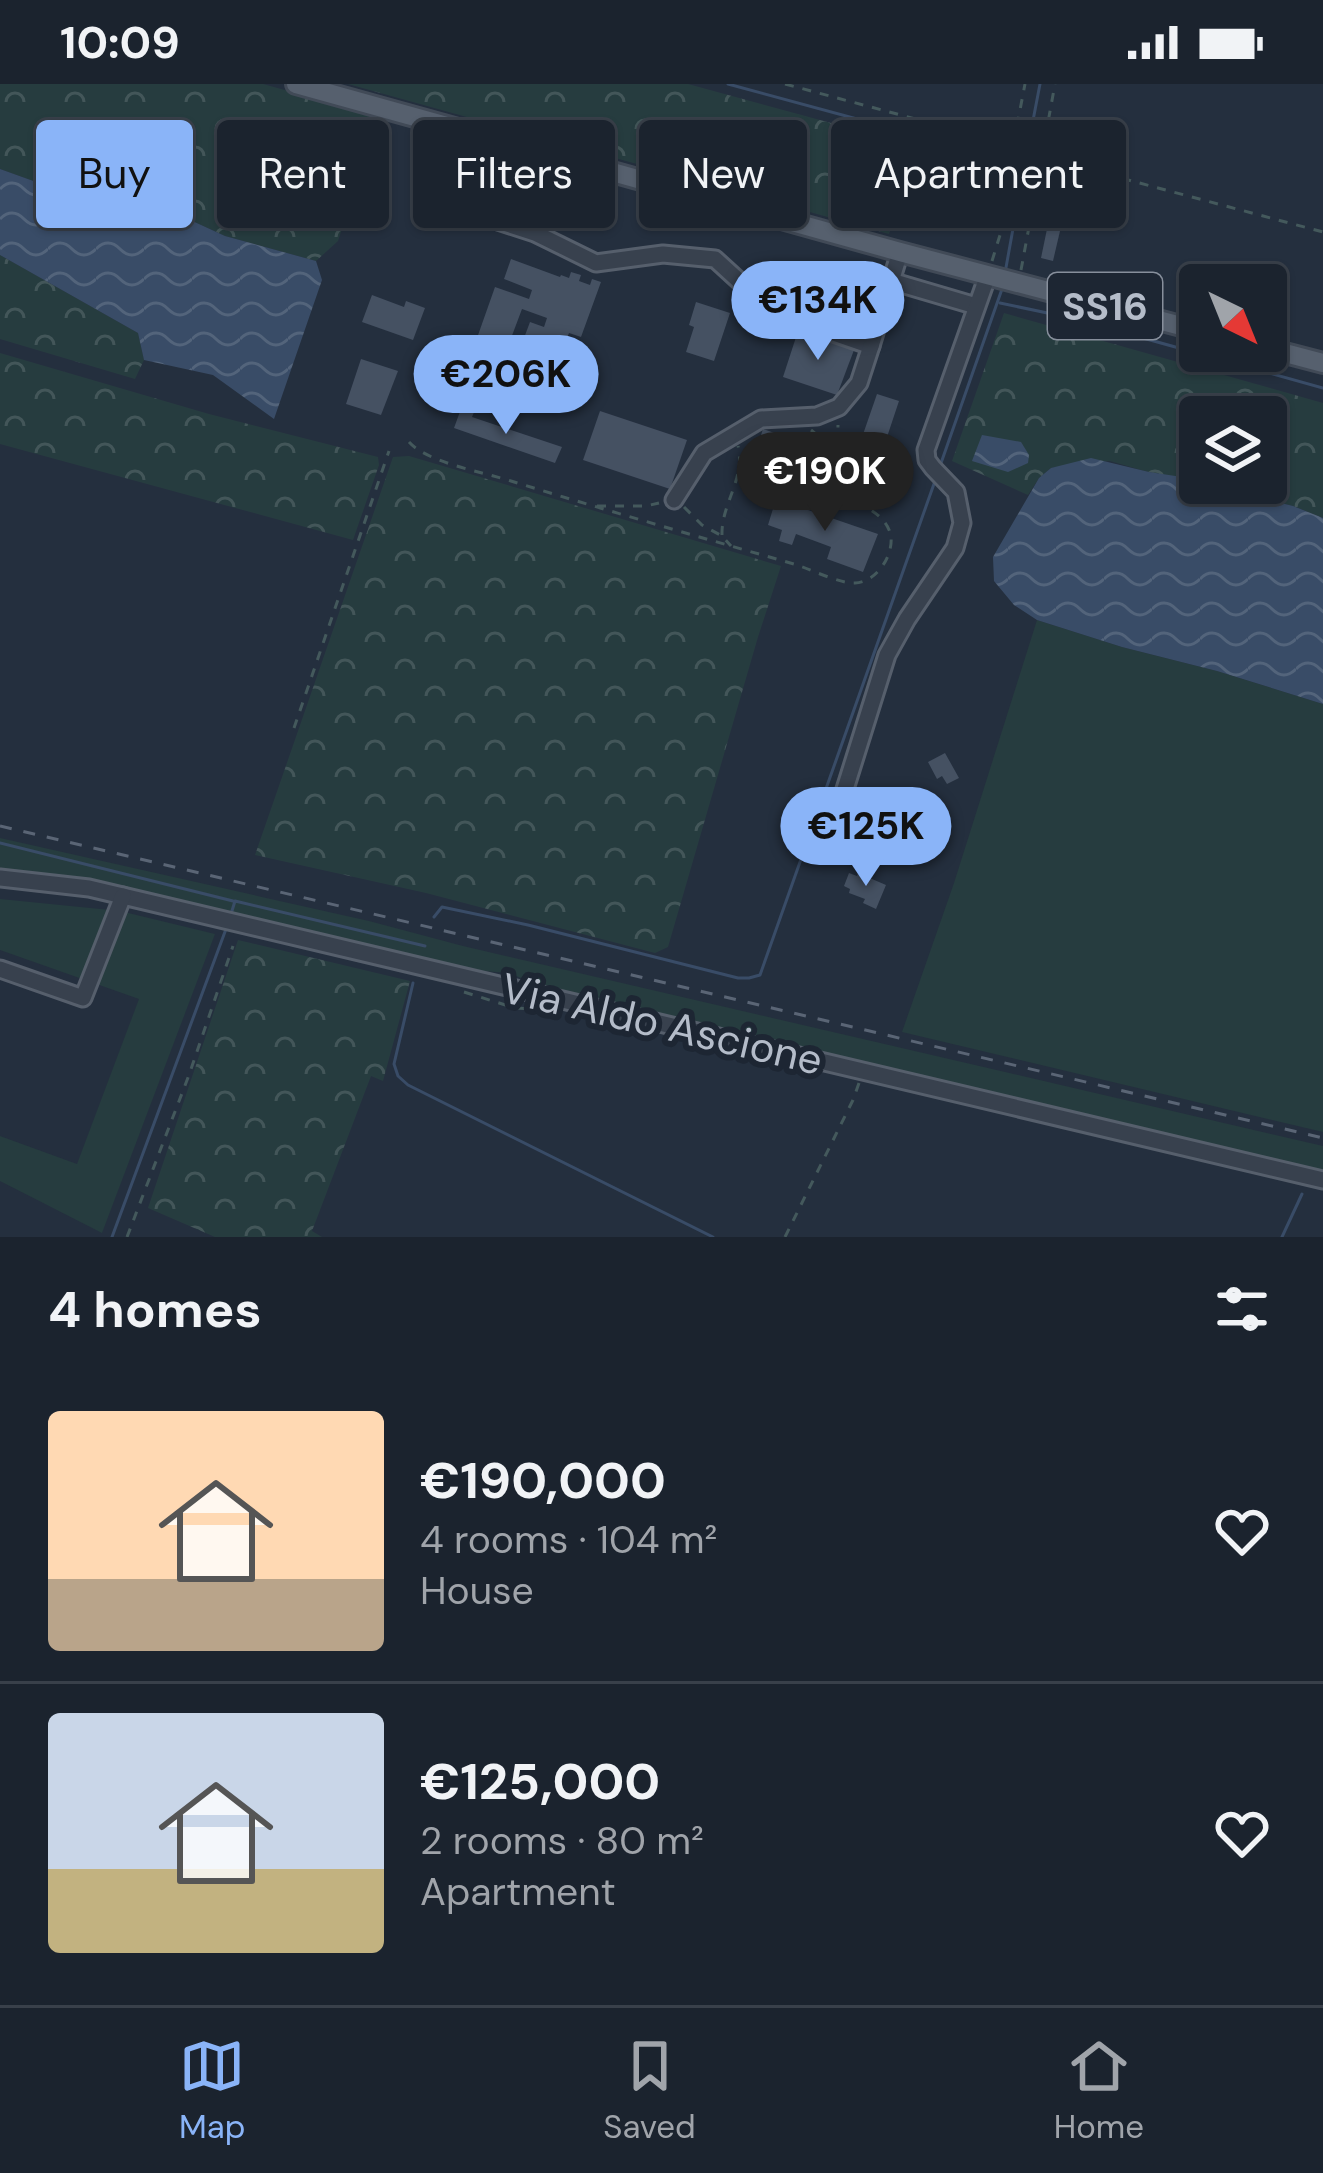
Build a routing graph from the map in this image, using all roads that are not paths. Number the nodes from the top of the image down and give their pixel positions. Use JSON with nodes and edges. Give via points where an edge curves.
{"nodes":[{"id":1,"x":296,"y":84,"type":"edge"},
{"id":2,"x":520,"y":228,"type":"edge"},
{"id":3,"x":900,"y":252,"type":"junction"},
{"id":4,"x":1003,"y":279,"type":"junction"},
{"id":5,"x":891,"y":280,"type":"junction"},
{"id":6,"x":976,"y":307,"type":"junction"},
{"id":7,"x":1179,"y":325,"type":"edge"},
{"id":8,"x":871,"y":346,"type":"junction"},
{"id":9,"x":1287,"y":354,"type":"edge"},
{"id":10,"x":1323,"y":363,"type":"edge"},
{"id":11,"x":674,"y":500,"type":"road end"},
{"id":12,"x":842,"y":821,"type":"dead end"},
{"id":13,"x":0,"y":878,"type":"edge"},
{"id":14,"x":123,"y":896,"type":"junction"},
{"id":15,"x":0,"y":969,"type":"edge"},
{"id":16,"x":1323,"y":1180,"type":"edge"}],
"edges":[{"from":1,"to":3,"type":"main road","number":"SS16"},
{"from":2,"to":8,"type":"street","via":[[596,263],[663,254],[715,259],[772,312]]},
{"from":3,"to":4,"type":"main road","number":"SS16"},
{"from":3,"to":5,"type":"street"},
{"from":4,"to":6,"type":"street"},
{"from":4,"to":7,"type":"main road","number":"SS16"},
{"from":5,"to":6,"type":"street"},
{"from":5,"to":8,"type":"street"},
{"from":6,"to":12,"type":"street","via":[[926,449],[956,492],[962,523],[955,548],[887,656],[840,805]]},
{"from":8,"to":11,"type":"street","via":[[859,382],[839,407],[760,419],[704,453]]},
{"from":9,"to":10,"type":"main road"},
{"from":13,"to":14,"type":"street","name":"Via Aldo Ascione"},
{"from":14,"to":15,"type":"street","via":[[83,998]]},
{"from":14,"to":16,"type":"street","name":"Via Aldo Ascione"}]}
